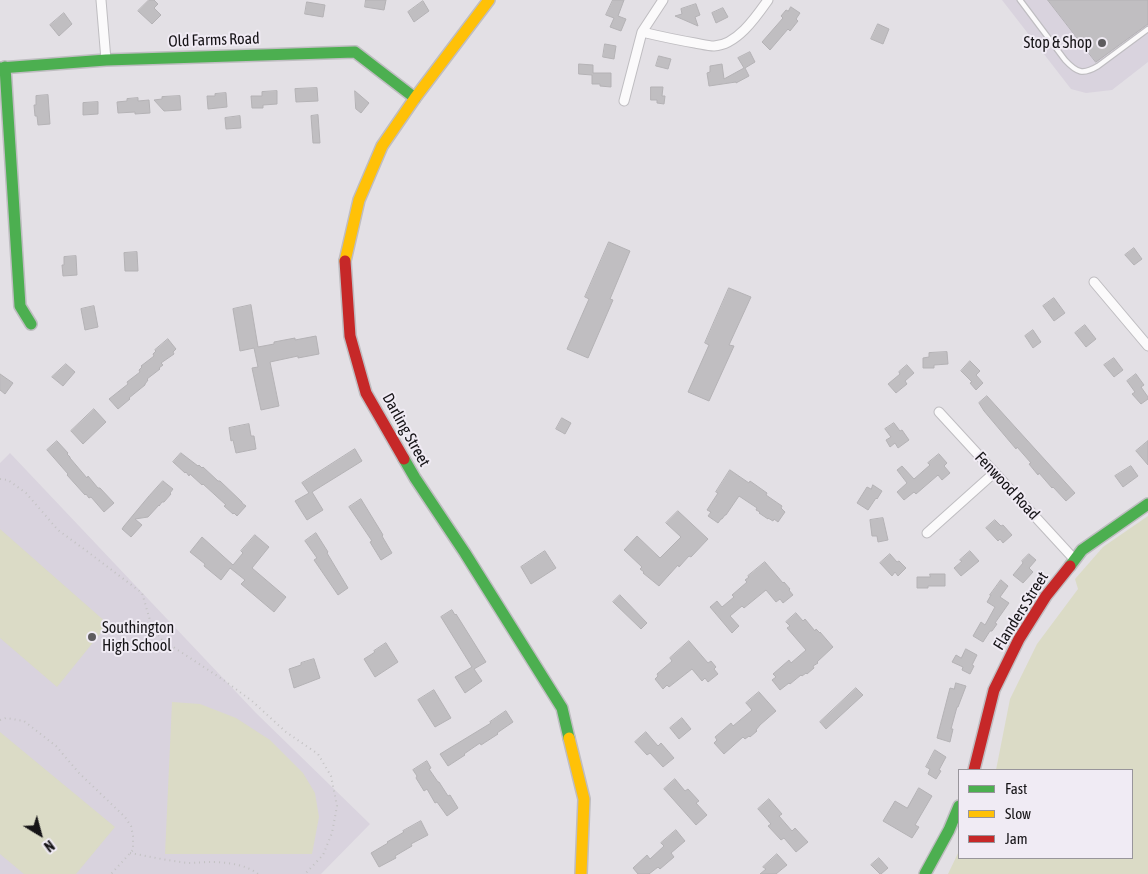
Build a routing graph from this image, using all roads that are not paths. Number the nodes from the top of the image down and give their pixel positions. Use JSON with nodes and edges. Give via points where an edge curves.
{"nodes":[{"id":1,"x":101,"y":0,"type":"edge"},
{"id":2,"x":489,"y":0,"type":"edge"},
{"id":3,"x":662,"y":0,"type":"edge"},
{"id":4,"x":768,"y":0,"type":"edge"},
{"id":5,"x":1020,"y":0,"type":"edge"},
{"id":6,"x":1148,"y":29,"type":"edge"},
{"id":7,"x":642,"y":32,"type":"junction"},
{"id":8,"x":106,"y":60,"type":"junction"},
{"id":9,"x":3,"y":68,"type":"edge"},
{"id":10,"x":415,"y":98,"type":"junction"},
{"id":11,"x":624,"y":101,"type":"dead end"},
{"id":12,"x":1094,"y":282,"type":"dead end"},
{"id":13,"x":31,"y":324,"type":"dead end"},
{"id":14,"x":1148,"y":346,"type":"edge"},
{"id":15,"x":939,"y":412,"type":"dead end"},
{"id":16,"x":994,"y":473,"type":"junction"},
{"id":17,"x":1148,"y":504,"type":"edge"},
{"id":18,"x":927,"y":533,"type":"dead end"},
{"id":19,"x":1075,"y":560,"type":"junction"},
{"id":20,"x":974,"y":769,"type":"edge"},
{"id":21,"x":958,"y":808,"type":"edge"},
{"id":22,"x":581,"y":874,"type":"edge"},
{"id":23,"x":925,"y":874,"type":"edge"}],
"edges":[{"from":1,"to":8,"type":"street"},
{"from":2,"to":10,"type":"street","name":"Darling Street"},
{"from":3,"to":7,"type":"street"},
{"from":4,"to":7,"type":"street","via":[[748,26],[722,44],[714,46]]},
{"from":5,"to":6,"type":"lane","via":[[1065,60],[1081,72],[1098,66]]},
{"from":7,"to":11,"type":"street"},
{"from":8,"to":9,"type":"street","name":"Old Farms Road"},
{"from":8,"to":10,"type":"street","name":"Old Farms Road","via":[[355,52]]},
{"from":9,"to":13,"type":"street","via":[[20,306]]},
{"from":10,"to":22,"type":"street","name":"Darling Street","via":[[382,146],[359,200],[345,263],[350,336],[366,393],[414,478],[562,708],[584,799]]},
{"from":12,"to":14,"type":"street"},
{"from":15,"to":16,"type":"street","name":"Fenwood Road"},
{"from":16,"to":18,"type":"street"},
{"from":16,"to":19,"type":"street","name":"Fenwood Road"},
{"from":17,"to":19,"type":"street","name":"Flanders Street","via":[[1082,550]]},
{"from":19,"to":20,"type":"street","name":"Flanders Street","via":[[1046,596],[1019,639],[994,690]]},
{"from":21,"to":23,"type":"street"}]}
